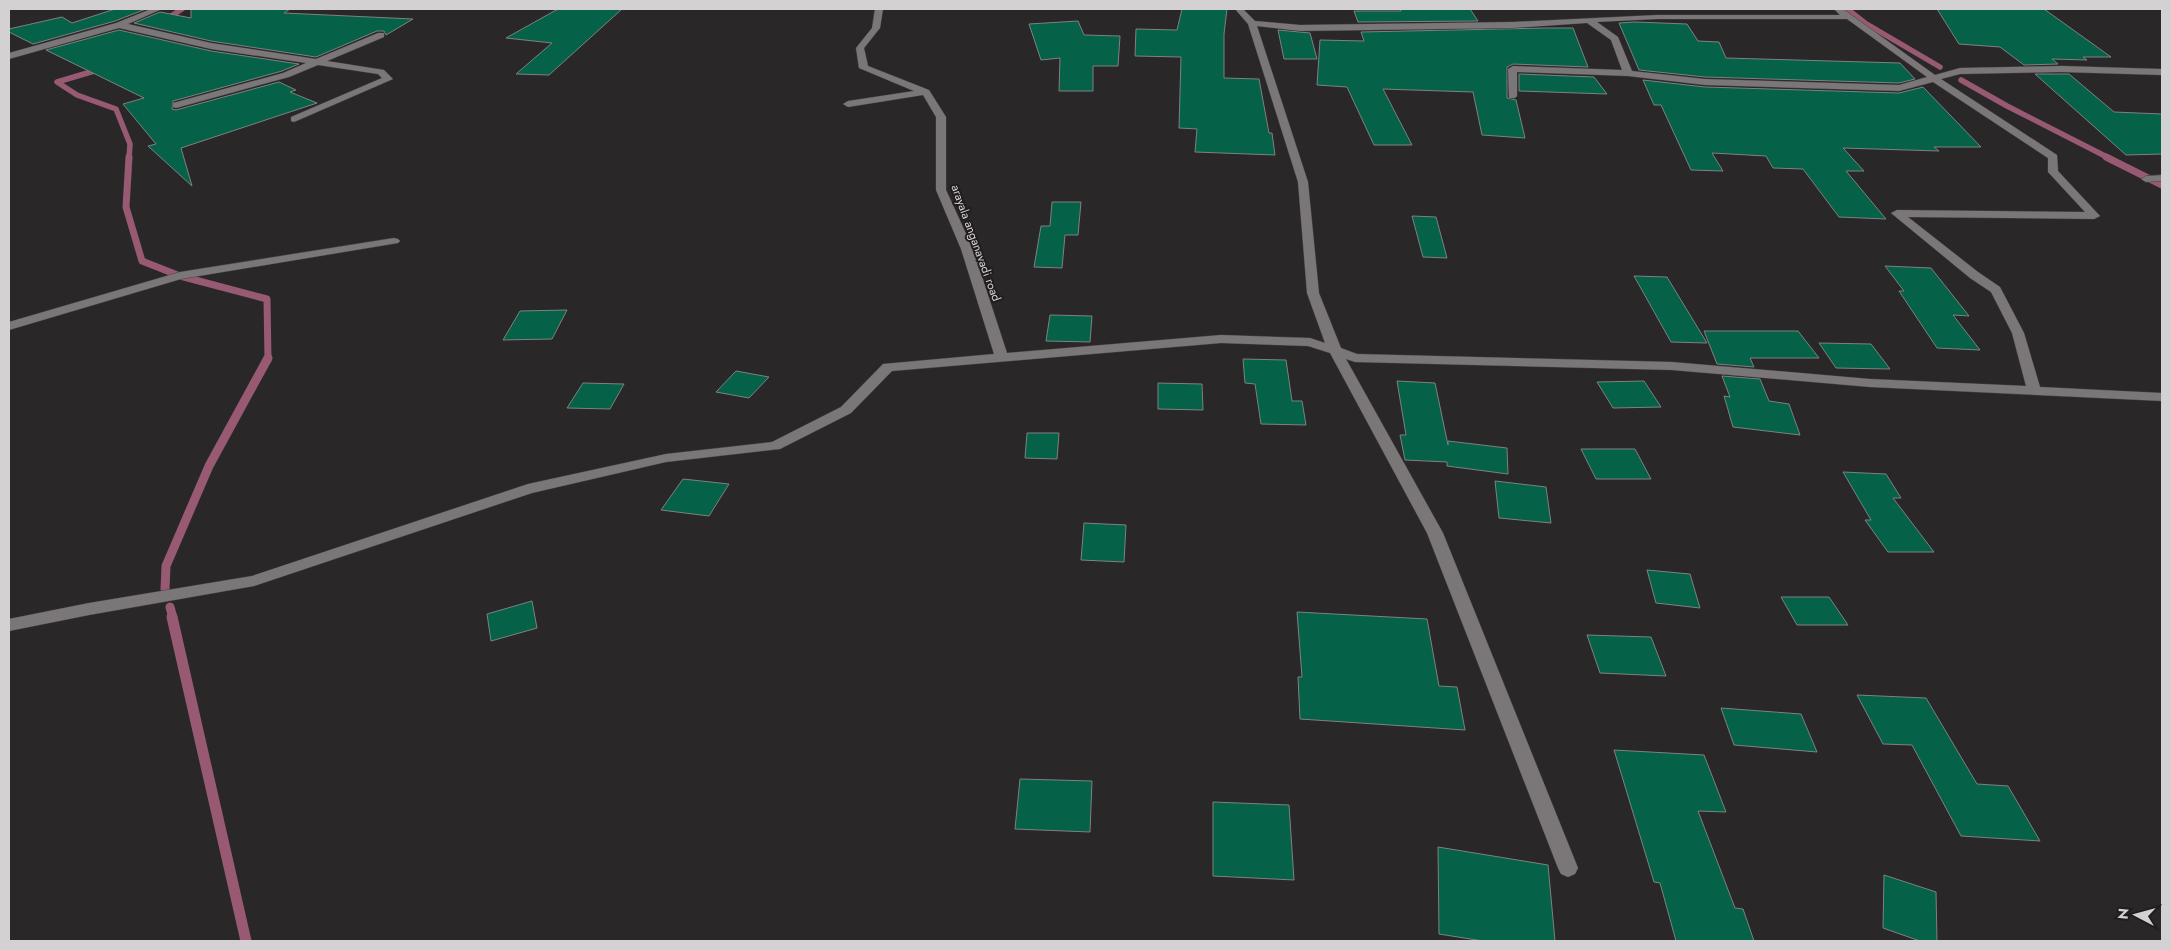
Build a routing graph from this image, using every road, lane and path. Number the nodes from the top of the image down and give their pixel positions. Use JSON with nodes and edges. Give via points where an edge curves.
{"nodes":[{"id":1,"x":158,"y":9,"type":"edge"},
{"id":2,"x":879,"y":9,"type":"edge"},
{"id":3,"x":1239,"y":9,"type":"edge"},
{"id":4,"x":1838,"y":9,"type":"edge"},
{"id":5,"x":1850,"y":17,"type":"junction"},
{"id":6,"x":1589,"y":20,"type":"junction"},
{"id":7,"x":1252,"y":23,"type":"junction"},
{"id":8,"x":119,"y":25,"type":"junction"},
{"id":9,"x":381,"y":35,"type":"dead end"},
{"id":10,"x":9,"y":56,"type":"edge"},
{"id":11,"x":317,"y":62,"type":"junction"},
{"id":12,"x":2162,"y":72,"type":"edge"},
{"id":13,"x":1628,"y":73,"type":"junction"},
{"id":14,"x":1936,"y":78,"type":"junction"},
{"id":15,"x":926,"y":92,"type":"junction"},
{"id":16,"x":1512,"y":96,"type":"dead end"},
{"id":17,"x":848,"y":104,"type":"dead end"},
{"id":18,"x":176,"y":105,"type":"dead end"},
{"id":19,"x":294,"y":119,"type":"dead end"},
{"id":20,"x":2162,"y":178,"type":"edge"},
{"id":21,"x":2146,"y":179,"type":"dead end"},
{"id":22,"x":394,"y":241,"type":"dead end"},
{"id":23,"x":9,"y":326,"type":"edge"},
{"id":24,"x":1335,"y":351,"type":"junction"},
{"id":25,"x":1002,"y":358,"type":"junction"},
{"id":26,"x":2034,"y":390,"type":"junction"},
{"id":27,"x":2162,"y":397,"type":"edge"},
{"id":28,"x":9,"y":625,"type":"edge"},
{"id":29,"x":1568,"y":868,"type":"dead end"}],
"edges":[{"from":1,"to":8,"type":"street"},
{"from":2,"to":15,"type":"street","via":[[876,28],[860,48],[864,68]]},
{"from":3,"to":7,"type":"street"},
{"from":4,"to":5,"type":"street"},
{"from":5,"to":6,"type":"street"},
{"from":5,"to":14,"type":"street"},
{"from":6,"to":7,"type":"street","via":[[1347,28]]},
{"from":6,"to":13,"type":"street","via":[[1615,39]]},
{"from":7,"to":24,"type":"street","via":[[1303,182],[1313,293]]},
{"from":8,"to":10,"type":"street"},
{"from":8,"to":11,"type":"street","via":[[211,46]]},
{"from":9,"to":11,"type":"street"},
{"from":11,"to":18,"type":"street","via":[[286,75]]},
{"from":11,"to":19,"type":"street","via":[[381,72],[388,79]]},
{"from":12,"to":14,"type":"street","via":[[2062,69],[1960,71]]},
{"from":13,"to":14,"type":"street","via":[[1705,82],[1899,88]]},
{"from":13,"to":16,"type":"street","via":[[1513,69]]},
{"from":14,"to":26,"type":"street","via":[[2052,157],[2053,172],[2094,216],[1897,213],[1996,290],[2018,333]]},
{"from":15,"to":17,"type":"street"},
{"from":15,"to":25,"type":"street","name":"arayala anganavadi road","via":[[941,117],[941,190],[967,249]]},
{"from":20,"to":21,"type":"street"},
{"from":22,"to":23,"type":"street","via":[[180,276]]},
{"from":24,"to":25,"type":"street","via":[[1310,342],[1221,339]]},
{"from":24,"to":26,"type":"street","via":[[1354,358],[1672,366],[1870,383]]},
{"from":24,"to":29,"type":"street","via":[[1434,533]]},
{"from":25,"to":28,"type":"street","via":[[888,368],[846,410],[775,446],[666,458],[528,489],[254,581]]},
{"from":26,"to":27,"type":"street"}]}
